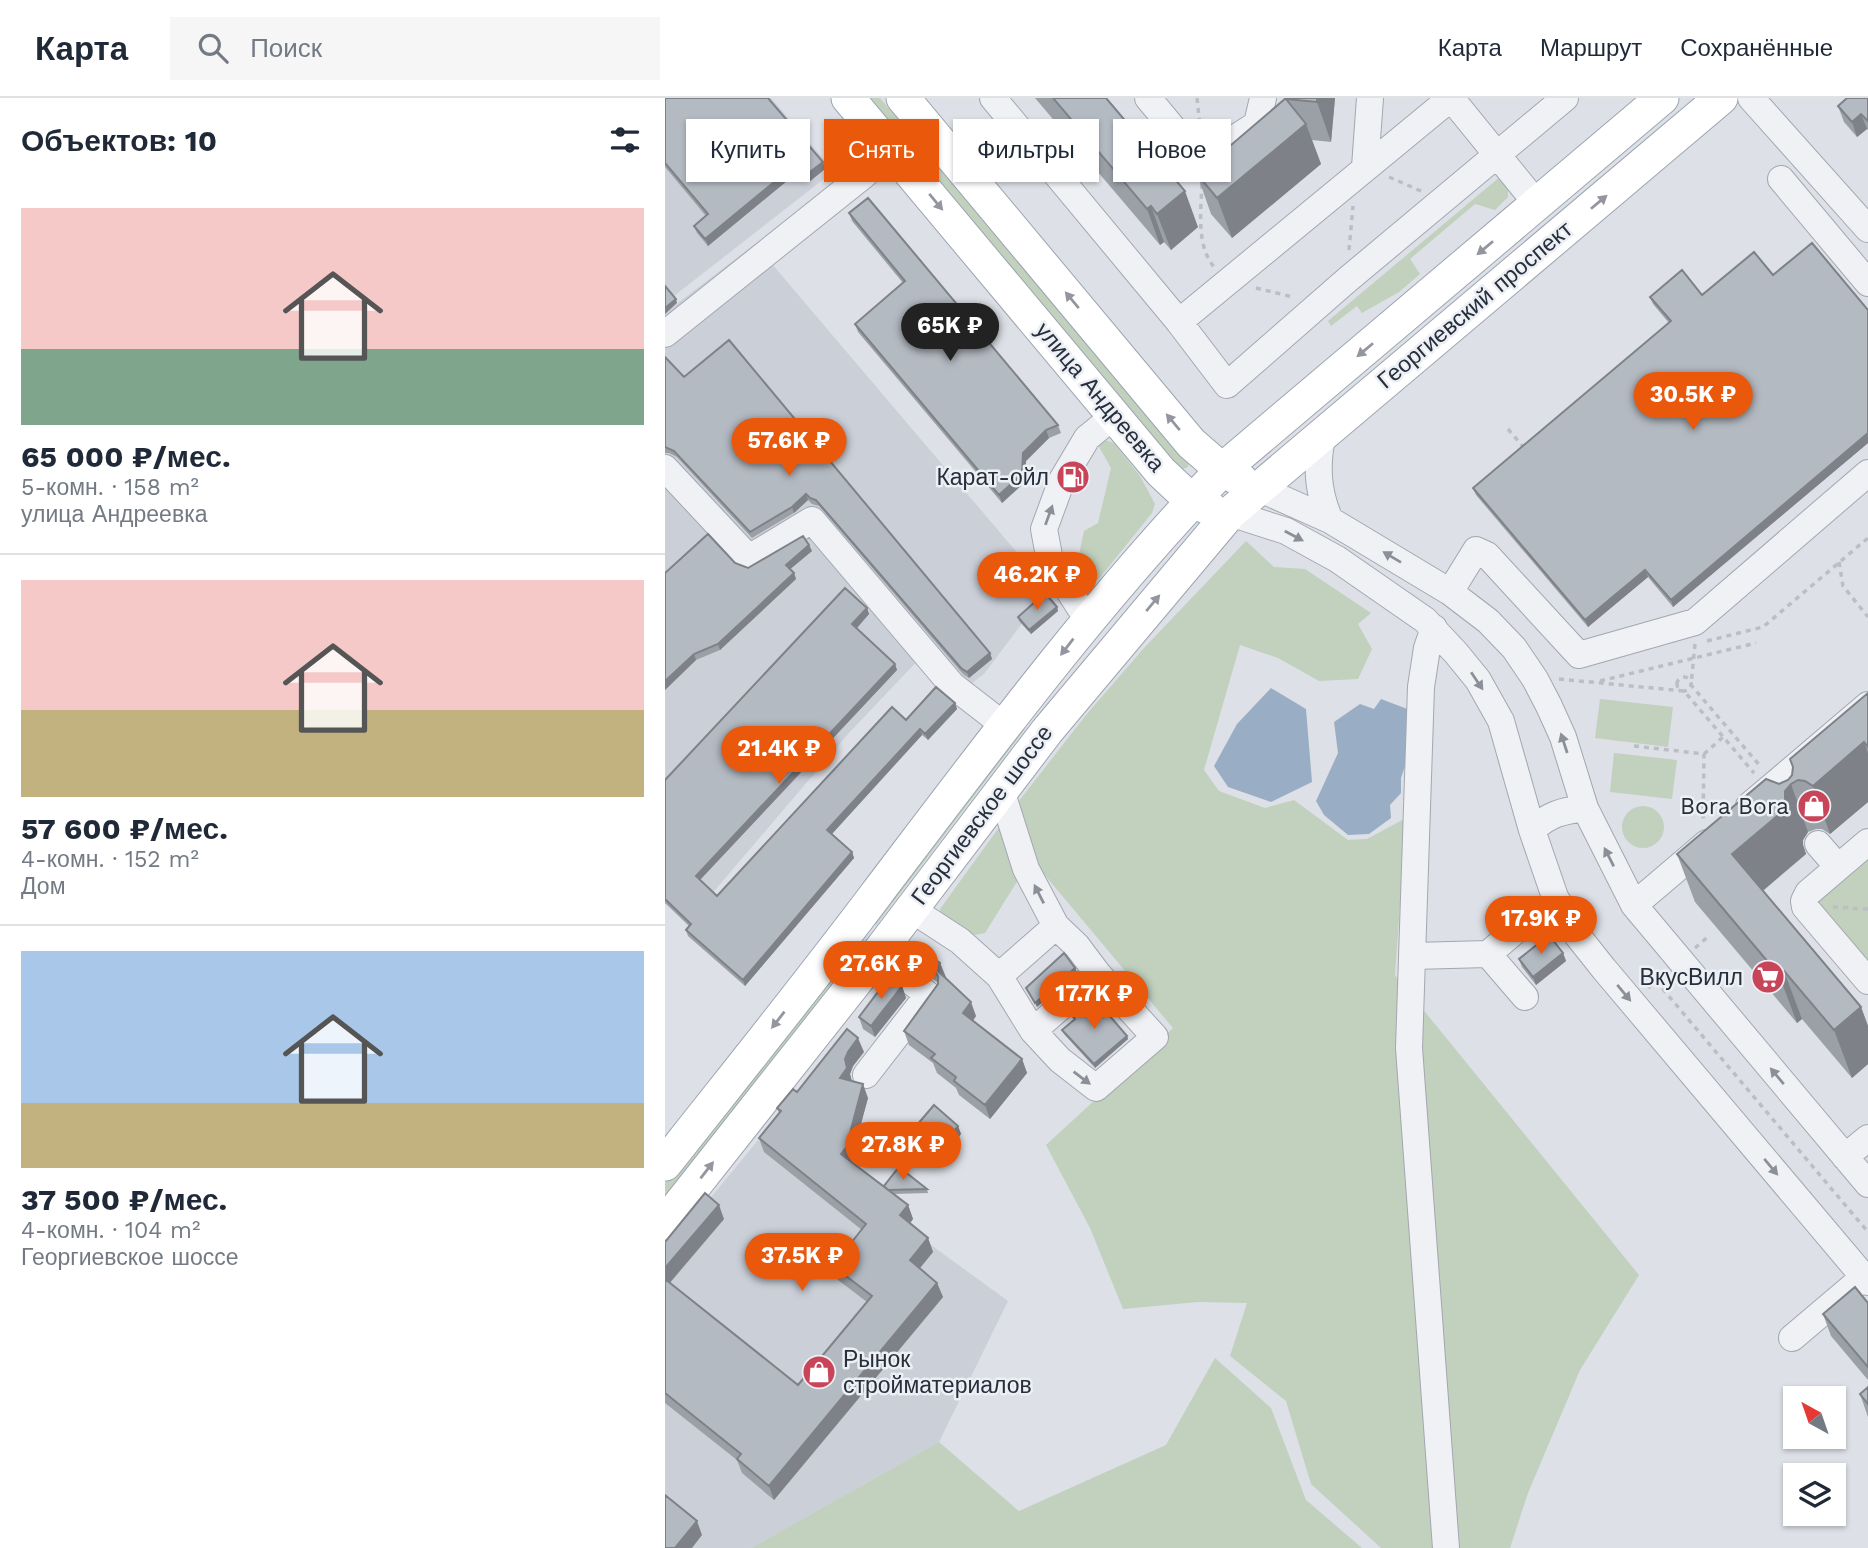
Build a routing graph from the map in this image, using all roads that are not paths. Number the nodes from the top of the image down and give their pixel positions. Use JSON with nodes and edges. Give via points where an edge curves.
{"nodes":[{"id":1,"x":848,"y":98,"type":"edge"},
{"id":2,"x":903,"y":98,"type":"edge"},
{"id":3,"x":993,"y":98,"type":"edge"},
{"id":4,"x":1148,"y":98,"type":"edge"},
{"id":5,"x":1263,"y":98,"type":"edge"},
{"id":6,"x":1370,"y":98,"type":"edge"},
{"id":7,"x":1451,"y":98,"type":"edge"},
{"id":8,"x":1565,"y":98,"type":"edge"},
{"id":9,"x":1662,"y":98,"type":"edge"},
{"id":10,"x":1721,"y":98,"type":"edge"},
{"id":11,"x":1751,"y":98,"type":"edge"},
{"id":12,"x":866,"y":119,"type":"edge"},
{"id":13,"x":1498,"y":156,"type":"junction"},
{"id":14,"x":1360,"y":170,"type":"junction"},
{"id":15,"x":1781,"y":180,"type":"dead end"},
{"id":16,"x":855,"y":182,"type":"edge"},
{"id":17,"x":920,"y":182,"type":"edge"},
{"id":18,"x":1537,"y":204,"type":"junction"},
{"id":19,"x":1868,"y":229,"type":"edge"},
{"id":20,"x":1868,"y":283,"type":"edge"},
{"id":21,"x":1179,"y":322,"type":"junction"},
{"id":22,"x":665,"y":334,"type":"edge"},
{"id":23,"x":1115,"y":415,"type":"junction"},
{"id":24,"x":1322,"y":433,"type":"junction"},
{"id":25,"x":665,"y":468,"type":"edge"},
{"id":26,"x":1222,"y":470,"type":"junction"},
{"id":27,"x":1868,"y":473,"type":"edge"},
{"id":28,"x":1258,"y":488,"type":"junction"},
{"id":29,"x":1192,"y":501,"type":"junction"},
{"id":30,"x":1230,"y":513,"type":"junction"},
{"id":31,"x":1330,"y":520,"type":"junction"},
{"id":32,"x":1450,"y":592,"type":"junction"},
{"id":33,"x":1092,"y":616,"type":"junction"},
{"id":34,"x":1434,"y":628,"type":"junction"},
{"id":35,"x":1868,"y":705,"type":"edge"},
{"id":36,"x":1005,"y":726,"type":"junction"},
{"id":37,"x":1001,"y":790,"type":"junction"},
{"id":38,"x":1585,"y":808,"type":"junction"},
{"id":39,"x":1532,"y":830,"type":"junction"},
{"id":40,"x":1868,"y":842,"type":"edge"},
{"id":41,"x":1818,"y":844,"type":"dead end"},
{"id":42,"x":1838,"y":867,"type":"junction"},
{"id":43,"x":1634,"y":905,"type":"junction"},
{"id":44,"x":911,"y":909,"type":"junction"},
{"id":45,"x":1529,"y":919,"type":"dead end"},
{"id":46,"x":1056,"y":926,"type":"junction"},
{"id":47,"x":842,"y":940,"type":"junction"},
{"id":48,"x":1488,"y":954,"type":"junction"},
{"id":49,"x":1413,"y":956,"type":"junction"},
{"id":50,"x":875,"y":958,"type":"junction"},
{"id":51,"x":1098,"y":974,"type":"junction"},
{"id":52,"x":999,"y":975,"type":"junction"},
{"id":53,"x":1868,"y":981,"type":"edge"},
{"id":54,"x":1525,"y":996,"type":"dead end"},
{"id":55,"x":1033,"y":1031,"type":"junction"},
{"id":56,"x":866,"y":1076,"type":"dead end"},
{"id":57,"x":1868,"y":1138,"type":"edge"},
{"id":58,"x":1846,"y":1157,"type":"junction"},
{"id":59,"x":665,"y":1164,"type":"edge"},
{"id":60,"x":1868,"y":1184,"type":"edge"},
{"id":61,"x":665,"y":1223,"type":"edge"},
{"id":62,"x":1866,"y":1280,"type":"edge"},
{"id":63,"x":1792,"y":1338,"type":"dead end"},
{"id":64,"x":1445,"y":1548,"type":"edge"}],
"edges":[{"from":1,"to":12,"type":"main road","name":"улица Андреевка"},
{"from":26,"to":2,"type":"main road","name":"улица Андреевка","one_way":true,"via":[[1191,443]]},
{"from":3,"to":21,"type":"street"},
{"from":4,"to":5,"type":"street","via":[[1203,159],[1257,124]]},
{"from":6,"to":14,"type":"street"},
{"from":7,"to":13,"type":"street"},
{"from":7,"to":14,"type":"street"},
{"from":8,"to":13,"type":"street"},
{"from":9,"to":18,"type":"main road","name":"Георгиевский проспект"},
{"from":24,"to":10,"type":"main road","name":"Георгиевский проспект","one_way":true},
{"from":11,"to":19,"type":"street"},
{"from":13,"to":18,"type":"street"},
{"from":13,"to":21,"type":"street","via":[[1227,385]]},
{"from":14,"to":21,"type":"street"},
{"from":15,"to":20,"type":"street"},
{"from":16,"to":22,"type":"street"},
{"from":17,"to":23,"type":"main road","name":"улица Андреевка","one_way":true},
{"from":18,"to":26,"type":"main road","name":"Георгиевский проспект","one_way":true},
{"from":23,"to":29,"type":"main road","name":"улица Андреевка","via":[[1161,472]]},
{"from":33,"to":23,"type":"street","one_way":true,"via":[[1080,608],[1050,561],[1044,529],[1062,480],[1087,438]]},
{"from":24,"to":28,"type":"main road","name":"Георгиевский проспект"},
{"from":24,"to":31,"type":"street","via":[[1318,474]]},
{"from":25,"to":36,"type":"street","via":[[749,558],[812,520],[952,685]]},
{"from":26,"to":28,"type":"main road","name":"улица Андреевка"},
{"from":26,"to":29,"type":"main road","name":"Георгиевский проспект"},
{"from":27,"to":32,"type":"street","via":[[1695,622],[1580,655],[1487,555],[1476,550]]},
{"from":28,"to":30,"type":"main road","name":"Георгиевский проспект"},
{"from":28,"to":31,"type":"street"},
{"from":29,"to":30,"type":"main road"},
{"from":29,"to":33,"type":"main road","name":"Георгиевское шоссе"},
{"from":30,"to":34,"type":"street","one_way":true,"via":[[1286,531],[1327,553]]},
{"from":37,"to":30,"type":"main road","name":"Георгиевское шоссе","one_way":true},
{"from":32,"to":31,"type":"street","one_way":true},
{"from":38,"to":32,"type":"street","one_way":true,"via":[[1563,737],[1535,680],[1505,639]]},
{"from":33,"to":36,"type":"main road","name":"Георгиевское шоссе","one_way":true},
{"from":34,"to":39,"type":"street","one_way":true,"via":[[1478,680],[1501,721]]},
{"from":34,"to":49,"type":"street","via":[[1421,687]]},
{"from":35,"to":43,"type":"street","via":[[1719,826]]},
{"from":36,"to":47,"type":"main road","name":"Георгиевское шоссе"},
{"from":37,"to":44,"type":"main road","name":"Георгиевское шоссе"},
{"from":46,"to":37,"type":"street","one_way":true,"via":[[1027,869]]},
{"from":38,"to":39,"type":"street","via":[[1555,813]]},
{"from":43,"to":38,"type":"street","one_way":true},
{"from":39,"to":62,"type":"street","one_way":true,"via":[[1555,897],[1577,935]]},
{"from":40,"to":42,"type":"street"},
{"from":41,"to":42,"type":"street"},
{"from":42,"to":53,"type":"street","via":[[1808,893],[1805,907]]},
{"from":58,"to":43,"type":"street","one_way":true},
{"from":44,"to":50,"type":"main road","name":"Георгиевское шоссе"},
{"from":44,"to":52,"type":"street","via":[[960,941]]},
{"from":45,"to":48,"type":"street"},
{"from":46,"to":51,"type":"street"},
{"from":46,"to":52,"type":"street"},
{"from":47,"to":50,"type":"street","via":[[863,935],[873,945]]},
{"from":47,"to":59,"type":"main road","name":"Георгиевское шоссе","one_way":true},
{"from":48,"to":49,"type":"street"},
{"from":48,"to":54,"type":"street"},
{"from":49,"to":64,"type":"street","via":[[1409,1048]]},
{"from":50,"to":56,"type":"street","via":[[928,995]]},
{"from":61,"to":50,"type":"main road","name":"Георгиевское шоссе","one_way":true},
{"from":51,"to":55,"type":"street"},
{"from":55,"to":51,"type":"street","one_way":true,"via":[[1096,1088],[1154,1037]]},
{"from":52,"to":55,"type":"street"},
{"from":57,"to":58,"type":"street"},
{"from":58,"to":60,"type":"street"},
{"from":62,"to":63,"type":"street"}]}
